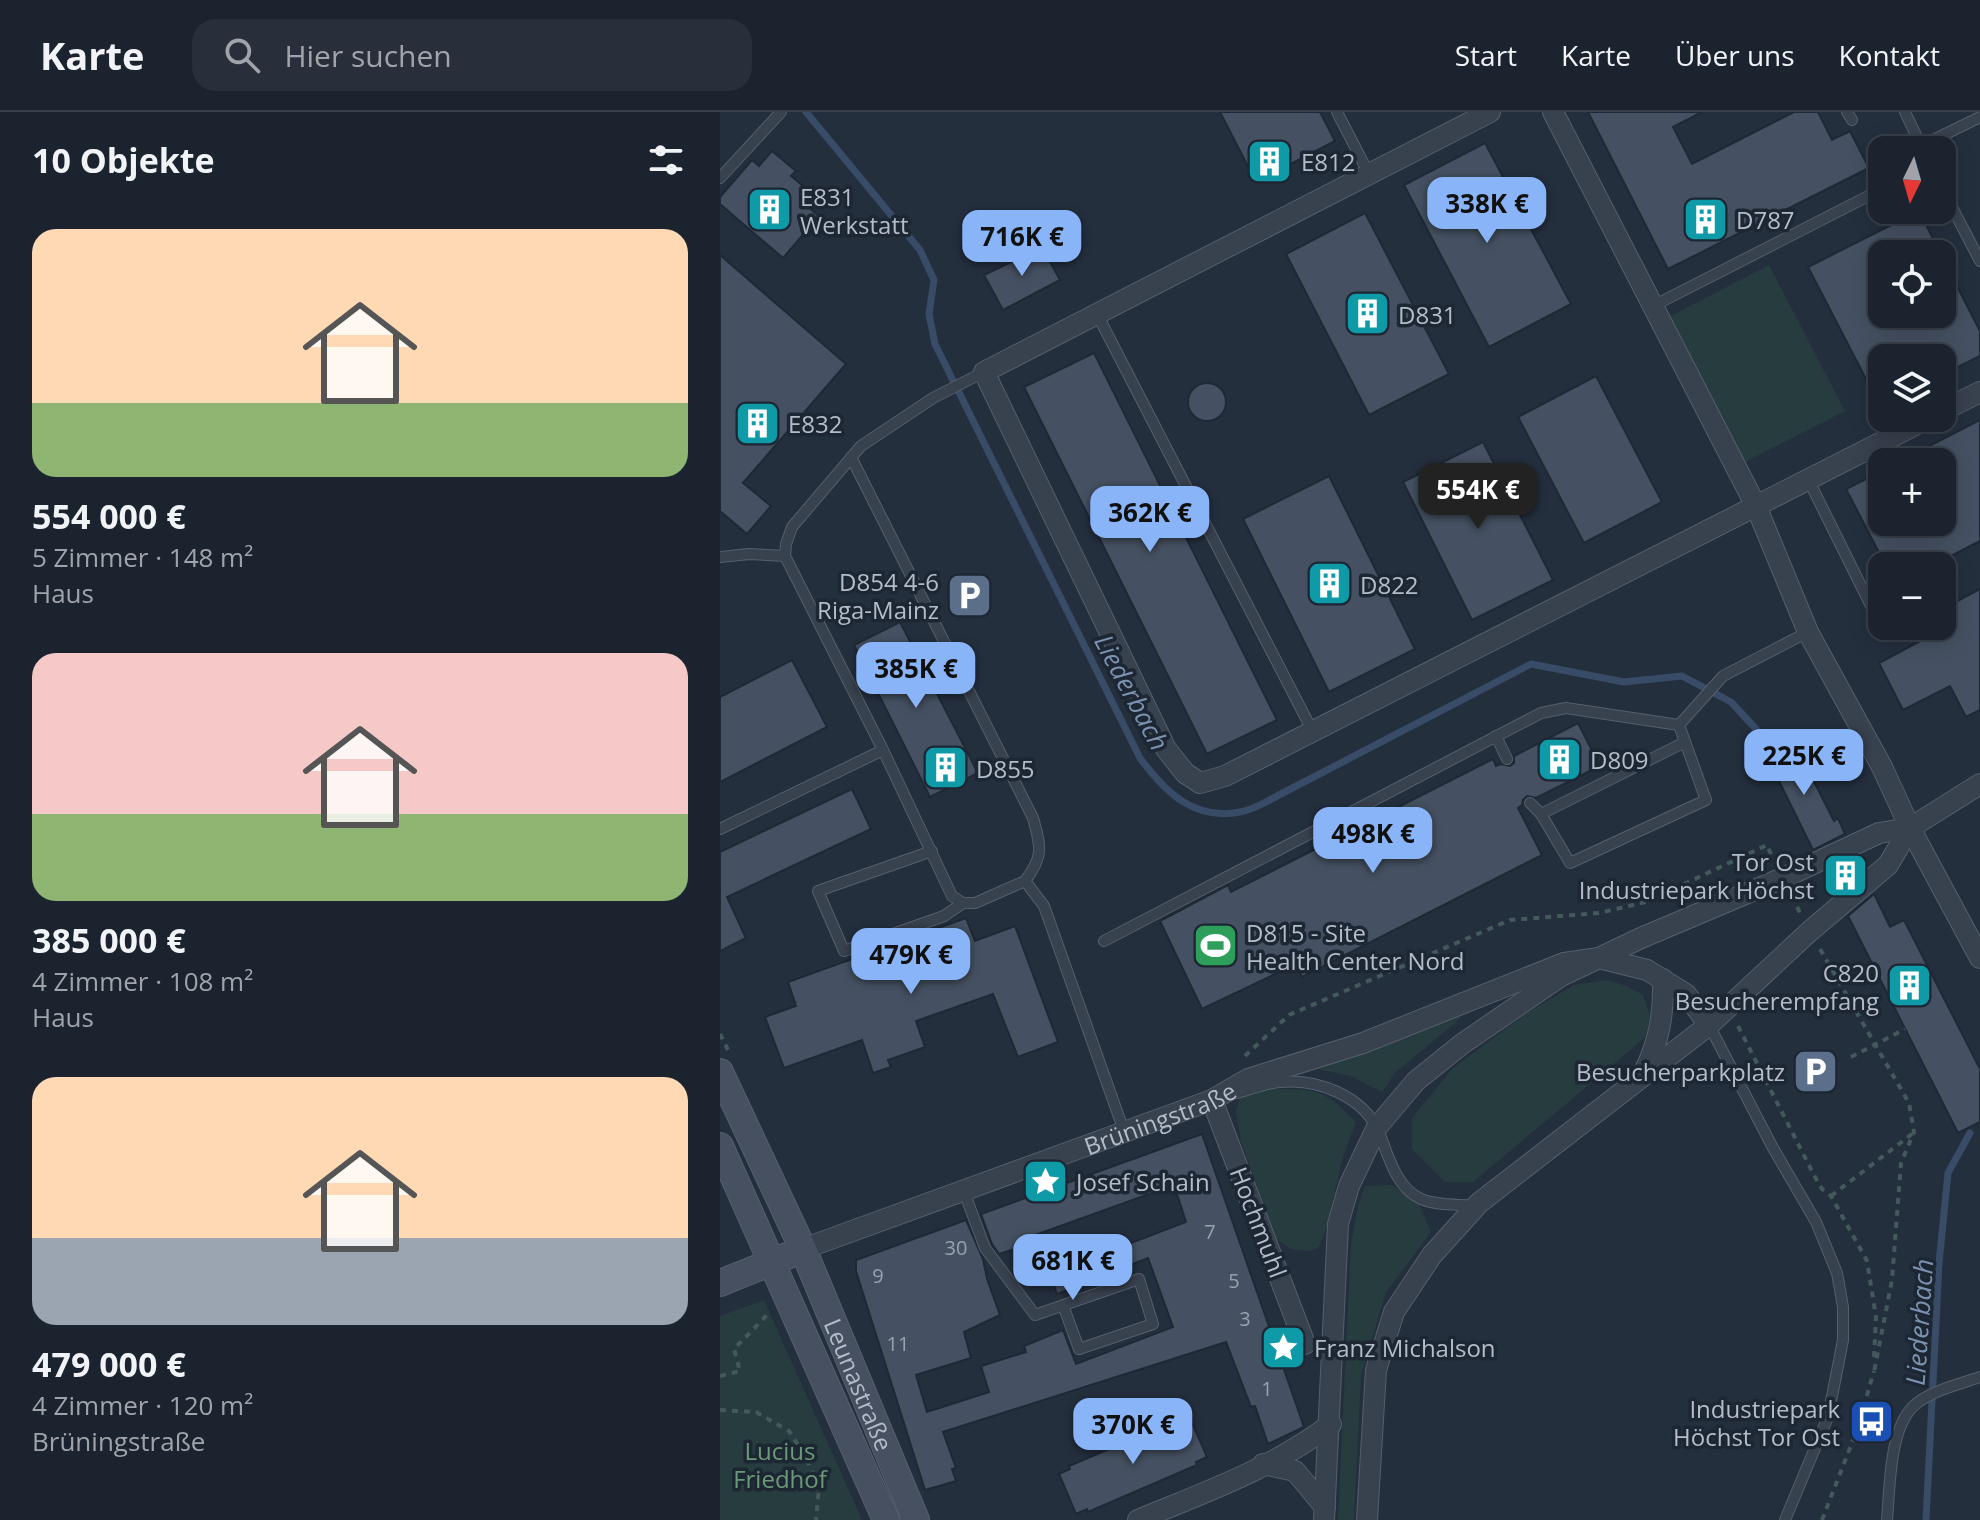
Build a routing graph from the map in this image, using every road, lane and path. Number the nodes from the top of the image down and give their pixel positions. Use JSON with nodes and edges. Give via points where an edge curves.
{"nodes":[{"id":1,"x":1337,"y":112,"type":"edge"},
{"id":2,"x":1490,"y":112,"type":"edge"},
{"id":3,"x":1553,"y":112,"type":"edge"},
{"id":4,"x":1905,"y":112,"type":"edge"},
{"id":5,"x":779,"y":114,"type":"edge"},
{"id":6,"x":1980,"y":117,"type":"edge"},
{"id":7,"x":1916,"y":136,"type":"edge"},
{"id":8,"x":1944,"y":136,"type":"edge"},
{"id":9,"x":1369,"y":174,"type":"junction"},
{"id":10,"x":720,"y":178,"type":"edge"},
{"id":11,"x":1868,"y":196,"type":"edge"},
{"id":12,"x":1956,"y":215,"type":"edge"},
{"id":13,"x":1980,"y":261,"type":"edge"},
{"id":14,"x":1653,"y":306,"type":"junction"},
{"id":15,"x":1097,"y":314,"type":"junction"},
{"id":16,"x":984,"y":372,"type":"junction"},
{"id":17,"x":1980,"y":392,"type":"edge"},
{"id":18,"x":1956,"y":404,"type":"edge"},
{"id":19,"x":1901,"y":432,"type":"edge"},
{"id":20,"x":851,"y":457,"type":"junction"},
{"id":21,"x":1808,"y":479,"type":"junction"},
{"id":22,"x":1756,"y":506,"type":"junction"},
{"id":23,"x":785,"y":556,"type":"junction"},
{"id":24,"x":720,"y":557,"type":"edge"},
{"id":25,"x":1868,"y":600,"type":"edge"},
{"id":26,"x":1808,"y":632,"type":"junction"},
{"id":27,"x":1679,"y":725,"type":"junction"},
{"id":28,"x":1312,"y":730,"type":"junction"},
{"id":29,"x":1496,"y":736,"type":"junction"},
{"id":30,"x":1685,"y":742,"type":"junction"},
{"id":31,"x":883,"y":750,"type":"junction"},
{"id":32,"x":1507,"y":759,"type":"dead end"},
{"id":33,"x":1980,"y":784,"type":"edge"},
{"id":34,"x":1530,"y":803,"type":"dead end"},
{"id":35,"x":1541,"y":814,"type":"junction"},
{"id":36,"x":1910,"y":828,"type":"junction"},
{"id":37,"x":720,"y":829,"type":"edge"},
{"id":38,"x":932,"y":851,"type":"junction"},
{"id":39,"x":1025,"y":881,"type":"junction"},
{"id":40,"x":963,"y":903,"type":"junction"},
{"id":41,"x":1104,"y":941,"type":"dead end"},
{"id":42,"x":1599,"y":958,"type":"junction"},
{"id":43,"x":1980,"y":958,"type":"edge"},
{"id":44,"x":1663,"y":979,"type":"junction"},
{"id":45,"x":1709,"y":1025,"type":"junction"},
{"id":46,"x":1905,"y":1029,"type":"dead end"},
{"id":47,"x":1851,"y":1057,"type":"dead end"},
{"id":48,"x":720,"y":1072,"type":"edge"},
{"id":49,"x":1642,"y":1078,"type":"junction"},
{"id":50,"x":1212,"y":1100,"type":"junction"},
{"id":51,"x":1377,"y":1127,"type":"junction"},
{"id":52,"x":1124,"y":1131,"type":"junction"},
{"id":53,"x":1914,"y":1132,"type":"dead end"},
{"id":54,"x":720,"y":1146,"type":"edge"},
{"id":55,"x":963,"y":1189,"type":"junction"},
{"id":56,"x":1831,"y":1196,"type":"dead end"},
{"id":57,"x":1477,"y":1206,"type":"junction"},
{"id":58,"x":803,"y":1249,"type":"junction"},
{"id":59,"x":771,"y":1262,"type":"junction"},
{"id":60,"x":720,"y":1283,"type":"edge"},
{"id":61,"x":1063,"y":1305,"type":"junction"},
{"id":62,"x":773,"y":1309,"type":"dead end"},
{"id":63,"x":1305,"y":1344,"type":"dead end"},
{"id":64,"x":720,"y":1376,"type":"edge"},
{"id":65,"x":1980,"y":1377,"type":"edge"},
{"id":66,"x":720,"y":1410,"type":"edge"},
{"id":67,"x":1331,"y":1424,"type":"junction"},
{"id":68,"x":1263,"y":1464,"type":"junction"},
{"id":69,"x":1325,"y":1514,"type":"edge"},
{"id":70,"x":816,"y":1520,"type":"edge"},
{"id":71,"x":886,"y":1520,"type":"edge"},
{"id":72,"x":916,"y":1520,"type":"edge"},
{"id":73,"x":1138,"y":1520,"type":"edge"},
{"id":74,"x":1367,"y":1520,"type":"edge"},
{"id":75,"x":1785,"y":1520,"type":"edge"},
{"id":76,"x":1887,"y":1520,"type":"edge"}],
"edges":[{"from":1,"to":9,"type":"lane"},
{"from":2,"to":9,"type":"street"},
{"from":3,"to":14,"type":"street"},
{"from":4,"to":7,"type":"lane"},
{"from":5,"to":10,"type":"lane"},
{"from":6,"to":8,"type":"lane"},
{"from":9,"to":15,"type":"street"},
{"from":11,"to":14,"type":"lane"},
{"from":12,"to":13,"type":"lane"},
{"from":14,"to":22,"type":"street"},
{"from":15,"to":16,"type":"street"},
{"from":15,"to":28,"type":"lane"},
{"from":16,"to":20,"type":"lane","via":[[933,398]]},
{"from":16,"to":28,"type":"street","via":[[1166,749],[1185,773],[1200,783],[1225,776]]},
{"from":17,"to":18,"type":"street"},
{"from":19,"to":21,"type":"street"},
{"from":20,"to":23,"type":"lane","via":[[792,527]]},
{"from":20,"to":39,"type":"lane","via":[[1033,818],[1041,849]]},
{"from":21,"to":22,"type":"street"},
{"from":21,"to":25,"type":"lane"},
{"from":22,"to":26,"type":"street"},
{"from":22,"to":28,"type":"street"},
{"from":23,"to":24,"type":"lane"},
{"from":23,"to":31,"type":"lane"},
{"from":26,"to":27,"type":"lane","via":[[1723,676]]},
{"from":26,"to":36,"type":"street"},
{"from":27,"to":29,"type":"lane","via":[[1566,708],[1541,713]]},
{"from":27,"to":30,"type":"lane"},
{"from":29,"to":32,"type":"lane"},
{"from":29,"to":41,"type":"lane"},
{"from":30,"to":35,"type":"lane"},
{"from":30,"to":35,"type":"lane","via":[[1706,800],[1570,863]]},
{"from":31,"to":37,"type":"lane"},
{"from":31,"to":38,"type":"lane"},
{"from":33,"to":36,"type":"street"},
{"from":34,"to":35,"type":"lane"},
{"from":36,"to":42,"type":"street","via":[[1879,833]]},
{"from":36,"to":43,"type":"street"},
{"from":36,"to":45,"type":"street","via":[[1888,865]]},
{"from":38,"to":40,"type":"lane","via":[[952,896]]},
{"from":38,"to":40,"type":"lane","via":[[818,891],[844,951],[944,916]]},
{"from":39,"to":40,"type":"lane","via":[[975,903]]},
{"from":39,"to":52,"type":"lane","via":[[1044,906]]},
{"from":42,"to":44,"type":"street"},
{"from":42,"to":50,"type":"street","name":"Brüningstraße","via":[[1564,963],[1363,1043],[1248,1079]]},
{"from":42,"to":51,"type":"street","via":[[1561,976],[1462,1044],[1416,1081]]},
{"from":44,"to":45,"type":"street","via":[[1686,994]]},
{"from":44,"to":49,"type":"street","via":[[1660,1032]]},
{"from":45,"to":49,"type":"street"},
{"from":45,"to":75,"type":"lane","via":[[1816,1222],[1837,1273],[1843,1307],[1843,1340],[1828,1417]]},
{"from":46,"to":47,"type":"path"},
{"from":48,"to":58,"type":"main road","name":"Leunastraße"},
{"from":49,"to":57,"type":"street"},
{"from":50,"to":51,"type":"lane","via":[[1279,1082],[1317,1083],[1362,1107]]},
{"from":50,"to":52,"type":"street","name":"Brüningstraße"},
{"from":50,"to":63,"type":"street","name":"Hochmuhl"},
{"from":51,"to":57,"type":"lane","via":[[1402,1183],[1420,1199]]},
{"from":51,"to":67,"type":"street","via":[[1338,1224]]},
{"from":52,"to":55,"type":"street","name":"Brüningstraße"},
{"from":53,"to":56,"type":"path"},
{"from":54,"to":59,"type":"main road","name":"Leunastraße"},
{"from":55,"to":58,"type":"street","name":"Brüningstraße"},
{"from":55,"to":61,"type":"lane","via":[[985,1248],[1035,1315]]},
{"from":57,"to":74,"type":"street","via":[[1432,1255],[1394,1312],[1376,1370]]},
{"from":58,"to":59,"type":"main road","name":"Brüningstraße"},
{"from":58,"to":72,"type":"main road","name":"Leunastraße"},
{"from":59,"to":60,"type":"main road","name":"Brüningstraße"},
{"from":59,"to":71,"type":"main road","name":"Leunastraße"},
{"from":61,"to":61,"type":"lane","via":[[1139,1279],[1153,1324],[1079,1349]]},
{"from":62,"to":64,"type":"path","via":[[734,1349],[740,1371]]},
{"from":65,"to":76,"type":"lane","via":[[1920,1400],[1907,1411],[1897,1438]]},
{"from":66,"to":70,"type":"path","via":[[756,1412],[789,1431],[819,1487]]},
{"from":67,"to":68,"type":"street"},
{"from":67,"to":69,"type":"street"},
{"from":68,"to":69,"type":"street","via":[[1295,1471]]},
{"from":68,"to":73,"type":"street"}]}
